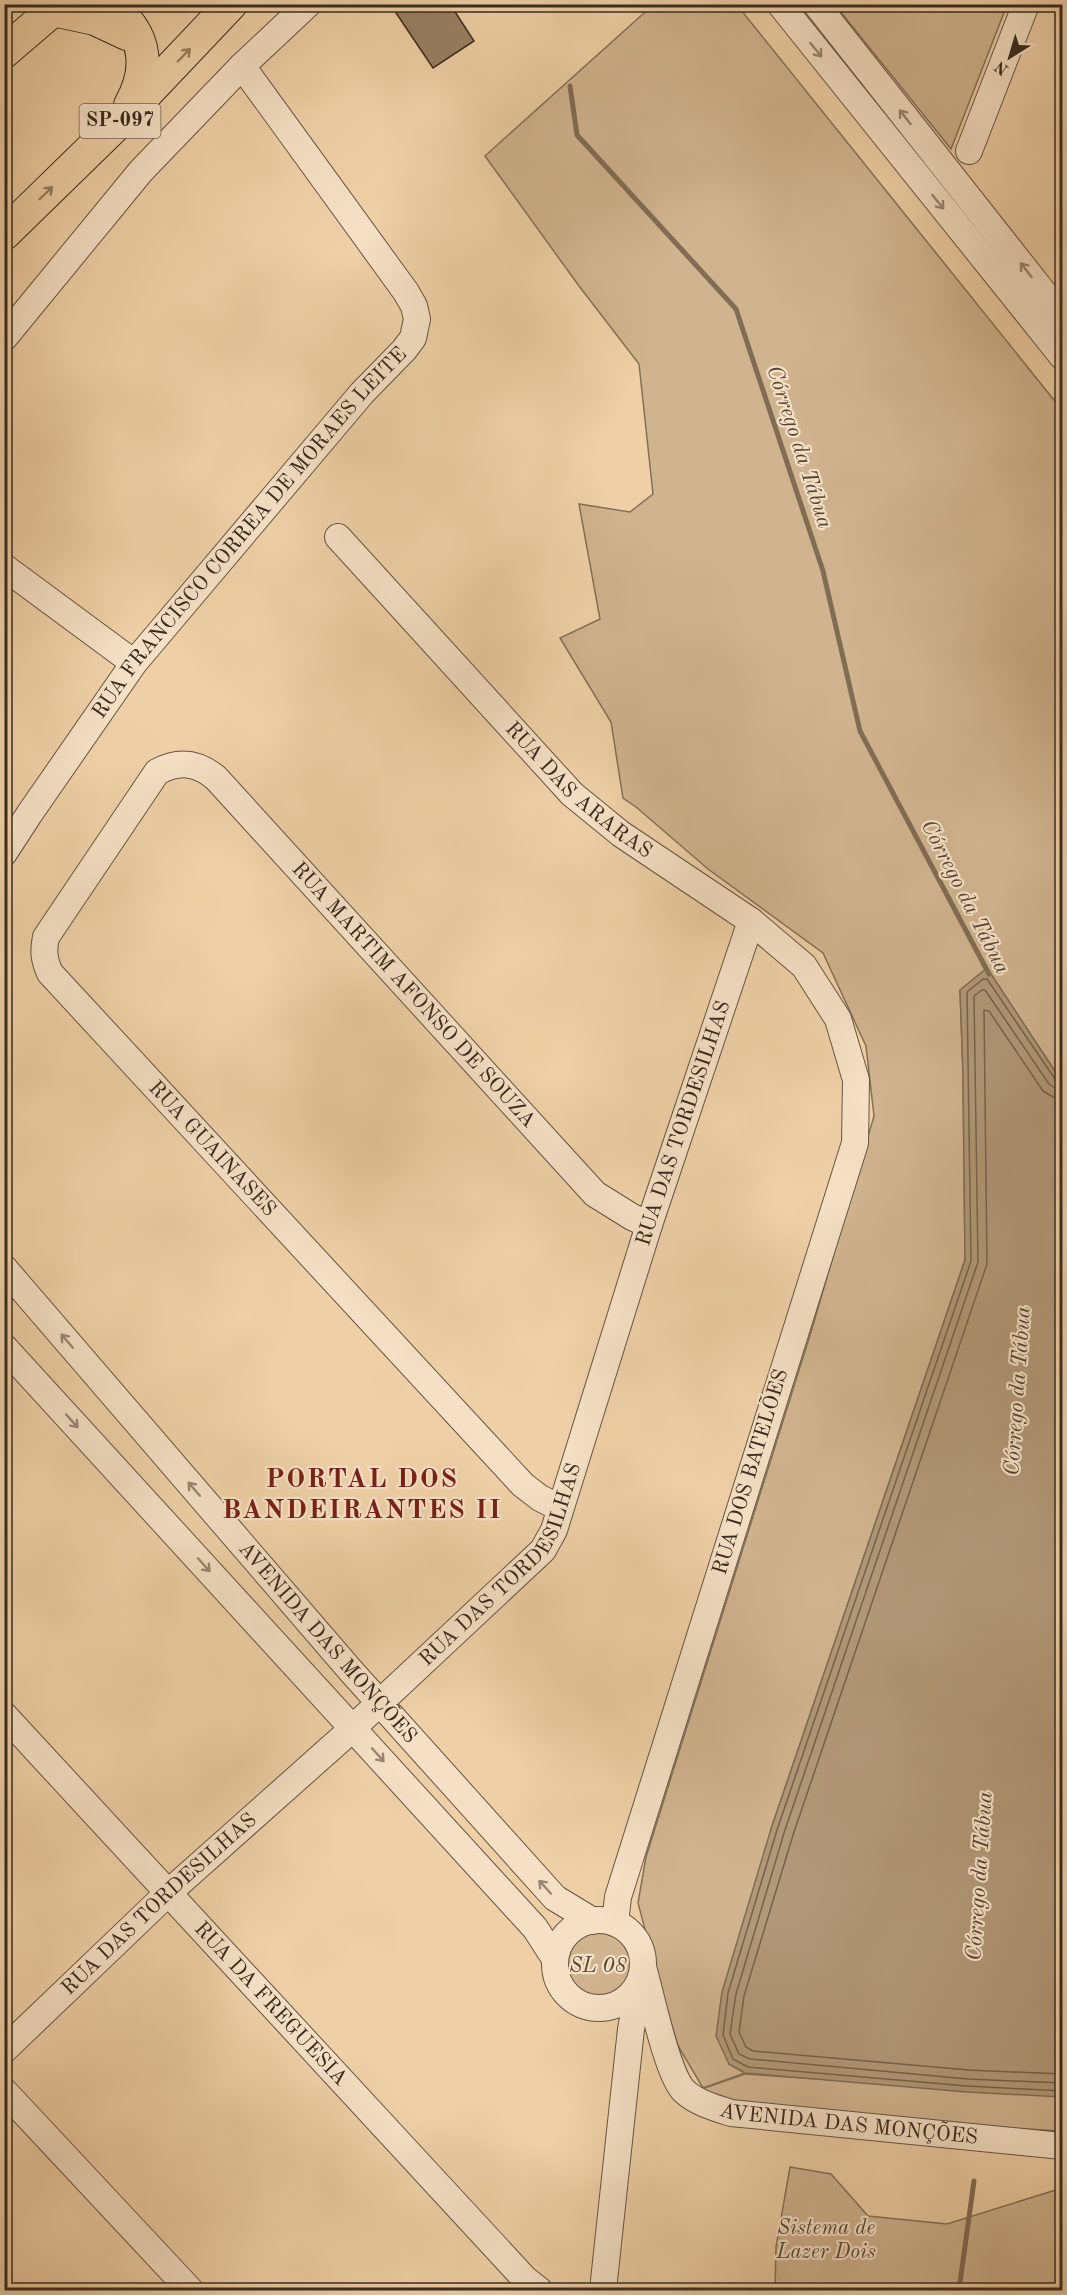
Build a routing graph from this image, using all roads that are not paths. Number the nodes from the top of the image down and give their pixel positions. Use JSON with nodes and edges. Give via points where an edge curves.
{"nodes":[{"id":1,"x":107,"y":4,"type":"edge"},
{"id":2,"x":231,"y":4,"type":"edge"},
{"id":3,"x":308,"y":4,"type":"edge"},
{"id":4,"x":780,"y":4,"type":"edge"},
{"id":5,"x":816,"y":4,"type":"edge"},
{"id":6,"x":1026,"y":4,"type":"edge"},
{"id":7,"x":56,"y":7,"type":"edge"},
{"id":8,"x":138,"y":40,"type":"junction"},
{"id":9,"x":4,"y":52,"type":"edge"},
{"id":10,"x":242,"y":66,"type":"junction"},
{"id":11,"x":122,"y":119,"type":"junction"},
{"id":12,"x":969,"y":151,"type":"dead end"},
{"id":13,"x":4,"y":234,"type":"edge"},
{"id":14,"x":1062,"y":316,"type":"edge"},
{"id":15,"x":4,"y":338,"type":"edge"},
{"id":16,"x":1057,"y":341,"type":"edge"},
{"id":17,"x":338,"y":537,"type":"dead end"},
{"id":18,"x":4,"y":567,"type":"edge"},
{"id":19,"x":134,"y":663,"type":"junction"},
{"id":20,"x":181,"y":764,"type":"joint"},
{"id":21,"x":4,"y":853,"type":"edge"},
{"id":22,"x":751,"y":921,"type":"junction"},
{"id":23,"x":838,"y":1019,"type":"joint"},
{"id":24,"x":650,"y":1225,"type":"junction"},
{"id":25,"x":4,"y":1268,"type":"edge"},
{"id":26,"x":4,"y":1347,"type":"edge"},
{"id":27,"x":560,"y":1508,"type":"junction"},
{"id":28,"x":379,"y":1703,"type":"junction"},
{"id":29,"x":4,"y":1715,"type":"edge"},
{"id":30,"x":352,"y":1728,"type":"junction"},
{"id":31,"x":168,"y":1893,"type":"junction"},
{"id":32,"x":604,"y":1922,"type":"junction"},
{"id":33,"x":555,"y":1959,"type":"junction"},
{"id":34,"x":642,"y":1972,"type":"junction"},
{"id":35,"x":606,"y":2008,"type":"junction"},
{"id":36,"x":632,"y":2029,"type":"junction"},
{"id":37,"x":665,"y":2049,"type":"junction"},
{"id":38,"x":4,"y":2050,"type":"edge"},
{"id":39,"x":4,"y":2091,"type":"edge"},
{"id":40,"x":1062,"y":2146,"type":"edge"},
{"id":41,"x":190,"y":2290,"type":"edge"},
{"id":42,"x":539,"y":2290,"type":"edge"},
{"id":43,"x":603,"y":2290,"type":"edge"}],
"edges":[{"from":1,"to":8,"type":"main road","via":[[118,12]]},
{"from":11,"to":2,"type":"main road","number":"SP-097","one_way":true},
{"from":3,"to":10,"type":"street"},
{"from":4,"to":16,"type":"street","one_way":true},
{"from":14,"to":5,"type":"street","one_way":true},
{"from":6,"to":12,"type":"street"},
{"from":7,"to":8,"type":"main road","via":[[95,19]]},
{"from":7,"to":9,"type":"main road"},
{"from":8,"to":11,"type":"main road","via":[[143,74]]},
{"from":10,"to":15,"type":"street","via":[[141,171]]},
{"from":10,"to":19,"type":"street","name":"RUA FRANCISCO CORREA DE MORAES LEITE","via":[[406,292],[417,319],[404,350],[362,393]]},
{"from":13,"to":11,"type":"main road","number":"SP-097","one_way":true},
{"from":17,"to":22,"type":"street","name":"RUA DAS ARARAS","via":[[572,794],[621,834]]},
{"from":18,"to":19,"type":"street"},
{"from":19,"to":21,"type":"street","name":"RUA FRANCISCO CORREA DE MORAES LEITE"},
{"from":20,"to":24,"type":"street","name":"RUA MARTIM AFONSO DE SOUZA","via":[[200,767],[216,778],[595,1194]]},
{"from":20,"to":27,"type":"street","name":"RUA GUAINASES","via":[[157,772],[46,937],[45,962],[50,973],[523,1485]]},
{"from":22,"to":23,"type":"street","name":"RUA DAS ARARAS","via":[[804,966]]},
{"from":22,"to":24,"type":"street","name":"RUA DAS TORDESILHAS"},
{"from":23,"to":32,"type":"street","name":"RUA DOS BATELÕES","via":[[856,1080],[855,1143],[618,1897]]},
{"from":24,"to":27,"type":"street","name":"RUA DAS TORDESILHAS"},
{"from":28,"to":25,"type":"street","name":"AVENIDA DAS MONÇÕES","one_way":true},
{"from":26,"to":30,"type":"street","name":"AVENIDA DAS MONÇÕES","one_way":true},
{"from":27,"to":28,"type":"street","name":"RUA DAS TORDESILHAS","via":[[543,1550]]},
{"from":28,"to":30,"type":"street","name":"RUA DAS TORDESILHAS"},
{"from":32,"to":28,"type":"street","name":"AVENIDA DAS MONÇÕES","one_way":true,"via":[[555,1898]]},
{"from":29,"to":31,"type":"street","name":"RUA DA FREGUESIA"},
{"from":30,"to":31,"type":"street","name":"RUA DAS TORDESILHAS"},
{"from":30,"to":33,"type":"street","name":"AVENIDA DAS MONÇÕES","one_way":true,"via":[[536,1928]]},
{"from":31,"to":38,"type":"street","name":"RUA DAS TORDESILHAS"},
{"from":31,"to":42,"type":"street","name":"RUA DA FREGUESIA"},
{"from":32,"to":33,"type":"street","via":[[572,1929],[564,1937]]},
{"from":32,"to":34,"type":"street","via":[[634,1936],[640,1946]]},
{"from":33,"to":35,"type":"street","via":[[559,1981],[571,1997],[587,2006]]},
{"from":34,"to":35,"type":"street","via":[[631,1994]]},
{"from":34,"to":36,"type":"street"},
{"from":34,"to":37,"type":"street","name":"AVENIDA DAS MONÇÕES"},
{"from":35,"to":36,"type":"street"},
{"from":36,"to":37,"type":"street"},
{"from":36,"to":43,"type":"street"},
{"from":37,"to":40,"type":"street","name":"AVENIDA DAS MONÇÕES","via":[[683,2090],[711,2107],[731,2113]]},
{"from":39,"to":41,"type":"street"}]}
